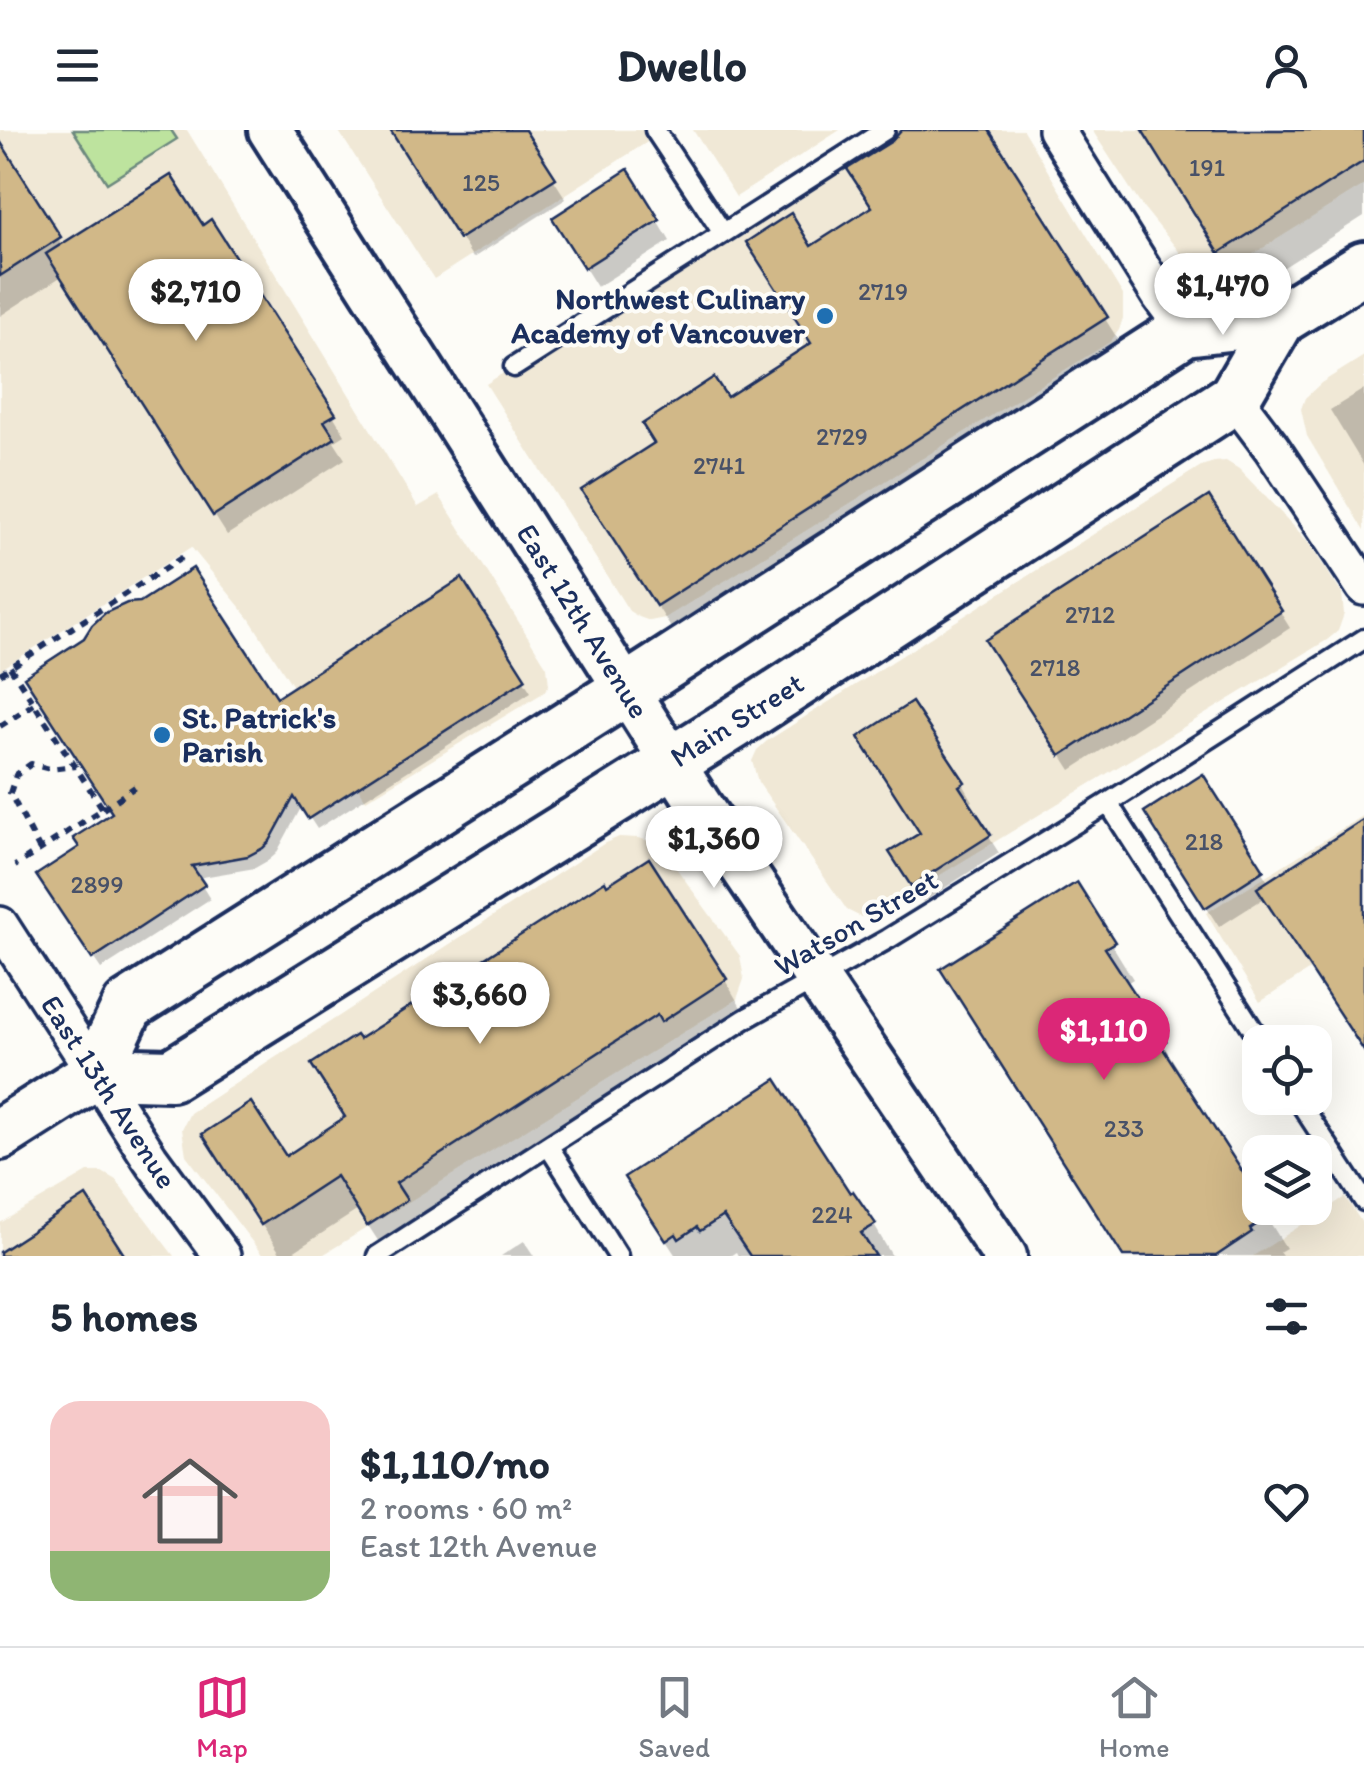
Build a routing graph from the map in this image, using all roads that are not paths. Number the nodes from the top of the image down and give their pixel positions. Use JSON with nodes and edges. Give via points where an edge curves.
{"nodes":[{"id":1,"x":270,"y":130,"type":"edge"},
{"id":2,"x":656,"y":130,"type":"edge"},
{"id":3,"x":885,"y":130,"type":"edge"},
{"id":4,"x":1056,"y":130,"type":"edge"},
{"id":5,"x":723,"y":233,"type":"junction"},
{"id":6,"x":1364,"y":267,"type":"edge"},
{"id":7,"x":1280,"y":319,"type":"junction"},
{"id":8,"x":1185,"y":330,"type":"junction"},
{"id":9,"x":514,"y":367,"type":"dead end"},
{"id":10,"x":1234,"y":398,"type":"junction"},
{"id":11,"x":1364,"y":587,"type":"edge"},
{"id":12,"x":1364,"y":639,"type":"edge"},
{"id":13,"x":626,"y":690,"type":"junction"},
{"id":14,"x":672,"y":762,"type":"junction"},
{"id":15,"x":1108,"y":803,"type":"junction"},
{"id":16,"x":0,"y":924,"type":"edge"},
{"id":17,"x":817,"y":979,"type":"junction"},
{"id":18,"x":1251,"y":1025,"type":"edge"},
{"id":19,"x":96,"y":1073,"type":"junction"},
{"id":20,"x":1308,"y":1115,"type":"edge"},
{"id":21,"x":0,"y":1134,"type":"edge"},
{"id":22,"x":549,"y":1147,"type":"junction"},
{"id":23,"x":1364,"y":1202,"type":"edge"},
{"id":24,"x":222,"y":1256,"type":"edge"},
{"id":25,"x":377,"y":1256,"type":"edge"},
{"id":26,"x":618,"y":1256,"type":"edge"},
{"id":27,"x":1005,"y":1256,"type":"edge"}],
"edges":[{"from":1,"to":13,"type":"street","name":"East 12th Avenue"},
{"from":2,"to":5,"type":"lane"},
{"from":3,"to":5,"type":"lane"},
{"from":4,"to":8,"type":"street"},
{"from":5,"to":9,"type":"lane"},
{"from":6,"to":7,"type":"main road","name":"Main Street"},
{"from":7,"to":8,"type":"main road","name":"Main Street"},
{"from":7,"to":10,"type":"main road","name":"Main Street"},
{"from":8,"to":13,"type":"main road","name":"Main Street"},
{"from":10,"to":11,"type":"street"},
{"from":10,"to":14,"type":"main road","name":"Main Street"},
{"from":12,"to":15,"type":"lane","name":"Watson Street"},
{"from":13,"to":14,"type":"street","name":"East 12th Avenue"},
{"from":13,"to":19,"type":"main road","name":"Main Street","via":[[128,1006]]},
{"from":14,"to":17,"type":"street","name":"East 12th Avenue"},
{"from":14,"to":19,"type":"main road","name":"Main Street","via":[[171,1076]]},
{"from":15,"to":17,"type":"lane","name":"Watson Street"},
{"from":15,"to":18,"type":"lane"},
{"from":16,"to":19,"type":"street","name":"East 13th Avenue"},
{"from":17,"to":22,"type":"lane","name":"Watson Street","via":[[745,1018]]},
{"from":17,"to":27,"type":"street","name":"East 12th Avenue"},
{"from":19,"to":21,"type":"main road"},
{"from":19,"to":24,"type":"street","name":"East 13th Avenue"},
{"from":20,"to":23,"type":"lane"},
{"from":22,"to":25,"type":"lane","name":"Watson Street"},
{"from":22,"to":26,"type":"lane"}]}
